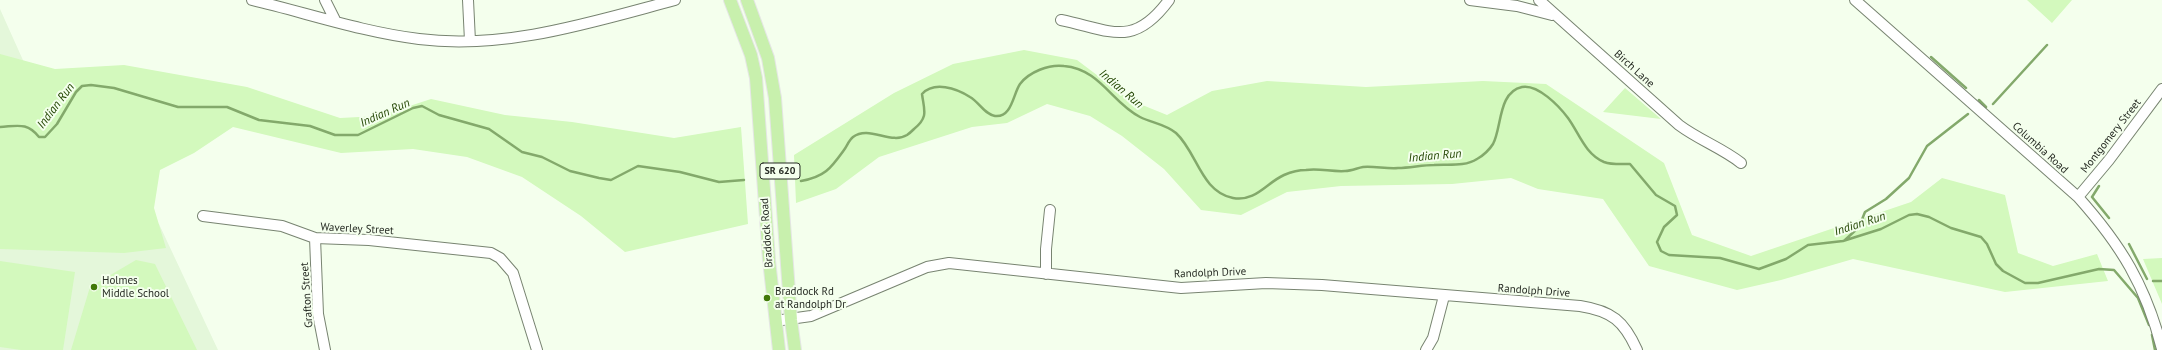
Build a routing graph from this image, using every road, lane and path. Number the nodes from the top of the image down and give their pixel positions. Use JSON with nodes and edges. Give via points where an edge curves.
{"nodes":[{"id":1,"x":252,"y":0,"type":"edge"},
{"id":2,"x":326,"y":0,"type":"edge"},
{"id":3,"x":468,"y":0,"type":"edge"},
{"id":4,"x":674,"y":0,"type":"edge"},
{"id":5,"x":730,"y":0,"type":"edge"},
{"id":6,"x":747,"y":0,"type":"edge"},
{"id":7,"x":1170,"y":0,"type":"edge"},
{"id":8,"x":1470,"y":0,"type":"edge"},
{"id":9,"x":1539,"y":0,"type":"edge"},
{"id":10,"x":1855,"y":0,"type":"edge"},
{"id":11,"x":660,"y":2,"type":"edge"},
{"id":12,"x":1558,"y":17,"type":"junction"},
{"id":13,"x":1061,"y":20,"type":"dead end"},
{"id":14,"x":336,"y":22,"type":"junction"},
{"id":15,"x":470,"y":40,"type":"junction"},
{"id":16,"x":2162,"y":89,"type":"edge"},
{"id":17,"x":1741,"y":163,"type":"dead end"},
{"id":18,"x":2078,"y":197,"type":"junction"},
{"id":19,"x":1050,"y":210,"type":"dead end"},
{"id":20,"x":204,"y":216,"type":"dead end"},
{"id":21,"x":315,"y":238,"type":"junction"},
{"id":22,"x":1046,"y":274,"type":"junction"},
{"id":23,"x":1444,"y":296,"type":"junction"},
{"id":24,"x":791,"y":320,"type":"junction"},
{"id":25,"x":775,"y":321,"type":"junction"},
{"id":26,"x":2162,"y":349,"type":"edge"},
{"id":27,"x":326,"y":350,"type":"edge"},
{"id":28,"x":537,"y":350,"type":"edge"},
{"id":29,"x":779,"y":350,"type":"edge"},
{"id":30,"x":795,"y":350,"type":"edge"},
{"id":31,"x":1426,"y":350,"type":"edge"},
{"id":32,"x":1637,"y":350,"type":"edge"}],
"edges":[{"from":1,"to":14,"type":"street"},
{"from":2,"to":14,"type":"street"},
{"from":3,"to":15,"type":"street"},
{"from":4,"to":11,"type":"street"},
{"from":5,"to":25,"type":"main road","name":"Braddock Road","number":"SR 620","via":[[751,55],[756,78]]},
{"from":6,"to":24,"type":"main road","name":"Braddock Road","number":"SR 620","via":[[762,37],[773,84]]},
{"from":7,"to":13,"type":"street","via":[[1151,21],[1130,31],[1098,31]]},
{"from":8,"to":12,"type":"street","via":[[1543,11]]},
{"from":9,"to":12,"type":"street","name":"Birch Lane"},
{"from":10,"to":18,"type":"street","name":"Columbia Road"},
{"from":11,"to":15,"type":"street","via":[[577,26],[532,35]]},
{"from":12,"to":17,"type":"street","name":"Birch Lane","via":[[1679,125]]},
{"from":14,"to":15,"type":"street","via":[[420,39]]},
{"from":16,"to":18,"type":"street","name":"Montgomery Street"},
{"from":18,"to":26,"type":"street","name":"Columbia Road","via":[[2103,225],[2135,276],[2153,313]]},
{"from":19,"to":22,"type":"street"},
{"from":20,"to":21,"type":"street","name":"Waverley Street","via":[[282,226]]},
{"from":21,"to":27,"type":"street","name":"Grafton Street","via":[[318,314]]},
{"from":21,"to":28,"type":"street","name":"Waverley Street","via":[[369,240],[487,252],[500,258],[513,273]]},
{"from":22,"to":23,"type":"street","name":"Randolph Drive","via":[[1181,288],[1266,283]]},
{"from":22,"to":24,"type":"street","name":"Randolph Drive","via":[[971,264],[940,264],[913,272],[829,310]]},
{"from":23,"to":31,"type":"street","via":[[1434,333]]},
{"from":23,"to":32,"type":"street","name":"Randolph Drive","via":[[1580,306],[1602,310],[1622,324]]},
{"from":24,"to":25,"type":"street","name":"Randolph Drive"},
{"from":24,"to":30,"type":"main road","name":"Braddock Road","number":"SR 620"},
{"from":25,"to":29,"type":"main road","name":"Braddock Road","number":"SR 620"}]}
